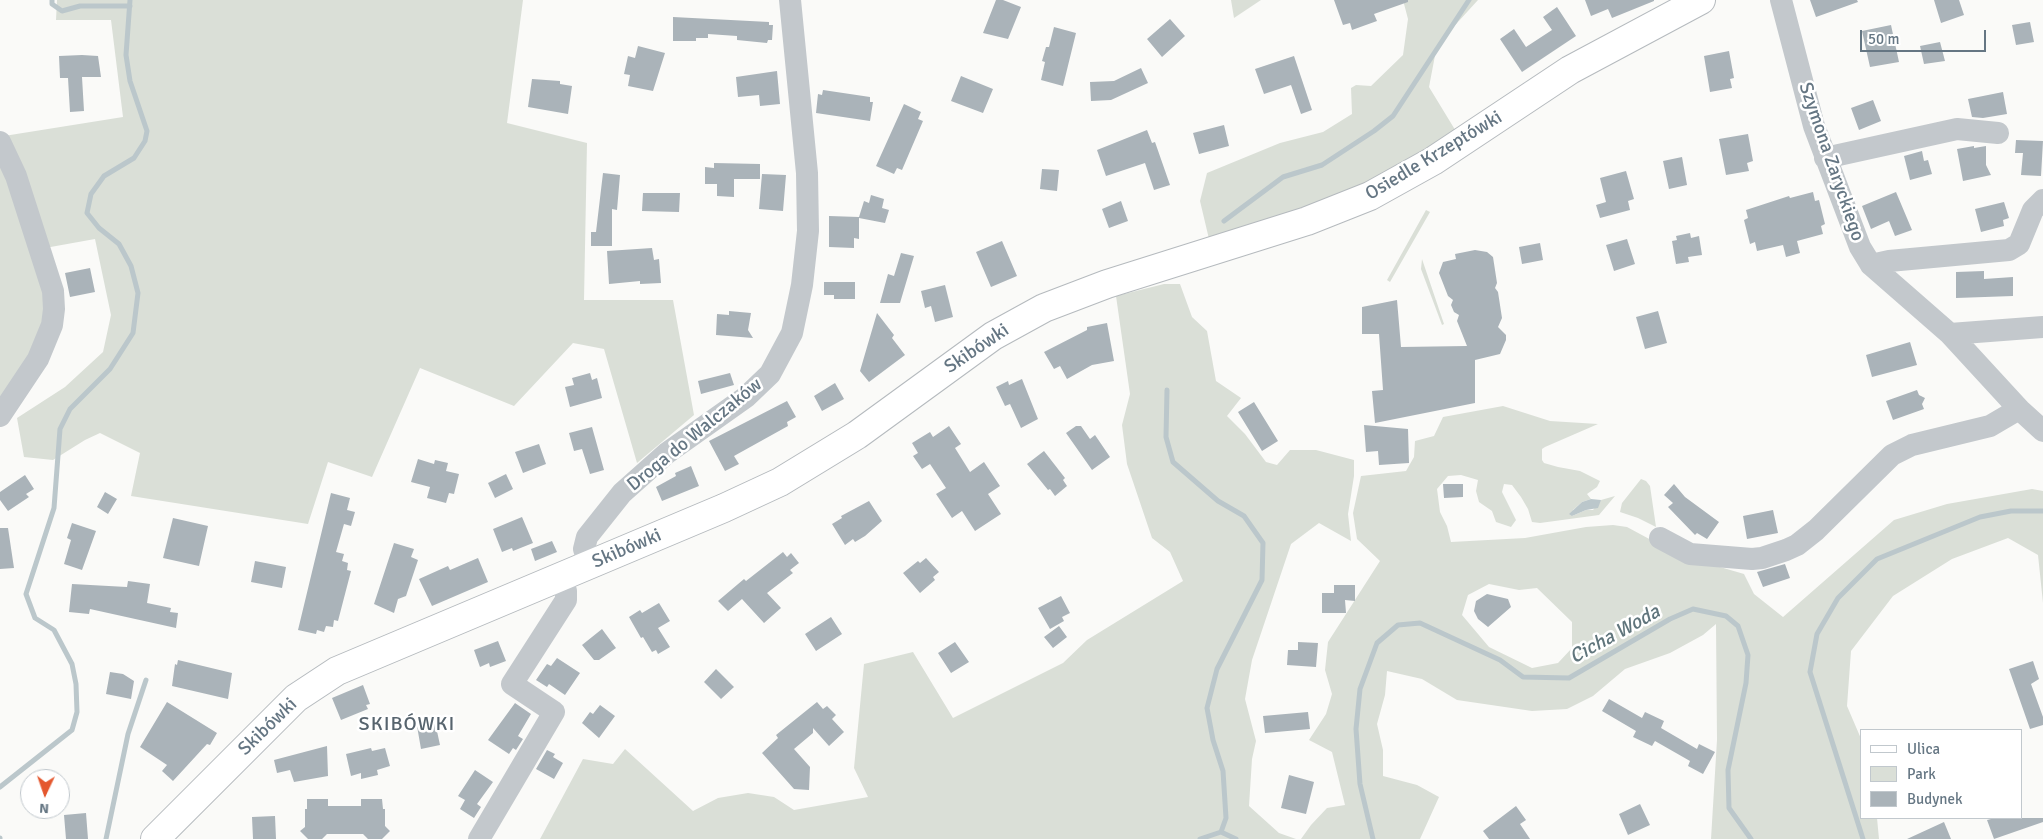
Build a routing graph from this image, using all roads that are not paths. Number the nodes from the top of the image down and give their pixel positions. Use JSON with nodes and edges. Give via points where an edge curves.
{"nodes":[{"id":1,"x":790,"y":0,"type":"edge"},
{"id":2,"x":1701,"y":0,"type":"edge"},
{"id":3,"x":1781,"y":0,"type":"edge"},
{"id":4,"x":1998,"y":134,"type":"dead end"},
{"id":5,"x":0,"y":142,"type":"edge"},
{"id":6,"x":1826,"y":158,"type":"junction"},
{"id":7,"x":2043,"y":200,"type":"edge"},
{"id":8,"x":1871,"y":265,"type":"junction"},
{"id":9,"x":1119,"y":280,"type":"joint"},
{"id":10,"x":2043,"y":327,"type":"edge"},
{"id":11,"x":1950,"y":334,"type":"junction"},
{"id":12,"x":2019,"y":409,"type":"junction"},
{"id":13,"x":0,"y":416,"type":"edge"},
{"id":14,"x":2043,"y":431,"type":"edge"},
{"id":15,"x":1660,"y":538,"type":"dead end"},
{"id":16,"x":589,"y":565,"type":"junction"},
{"id":17,"x":561,"y":576,"type":"junction"},
{"id":18,"x":156,"y":839,"type":"edge"},
{"id":19,"x":479,"y":839,"type":"edge"}],
"edges":[{"from":1,"to":16,"type":"street","name":"Droga do Walczaków","via":[[807,173],[808,231],[792,333],[770,374],[746,396],[667,453],[622,493],[587,537],[584,549]]},
{"from":2,"to":9,"type":"main road","name":"Osiedle Krzeptówki","via":[[1570,70],[1451,149],[1370,196],[1308,221]]},
{"from":3,"to":6,"type":"street","name":"Szymona Zaryckiego"},
{"from":4,"to":6,"type":"street","via":[[1957,129]]},
{"from":5,"to":13,"type":"street","via":[[16,176],[53,291],[54,308],[52,325],[38,358]]},
{"from":6,"to":8,"type":"street","name":"Szymona Zaryckiego","via":[[1860,247]]},
{"from":7,"to":8,"type":"street","via":[[2034,210],[2019,244],[2009,250]]},
{"from":8,"to":11,"type":"street","name":"Szymona Zaryckiego"},
{"from":9,"to":16,"type":"main road","name":"Skibówki","via":[[1049,305],[993,336],[857,435],[787,479]]},
{"from":10,"to":11,"type":"street"},
{"from":11,"to":12,"type":"street","name":"Szymona Zaryckiego"},
{"from":12,"to":14,"type":"street","name":"Szymona Zaryckiego"},
{"from":12,"to":15,"type":"street","via":[[1990,426],[1912,445],[1892,455],[1797,545],[1771,555],[1752,559],[1690,554]]},
{"from":16,"to":17,"type":"main road","name":"Skibówki"},
{"from":17,"to":18,"type":"main road","name":"Skibówki","via":[[356,662],[318,682],[283,711]]},
{"from":17,"to":19,"type":"street","via":[[566,600],[512,684],[554,712]]}]}
